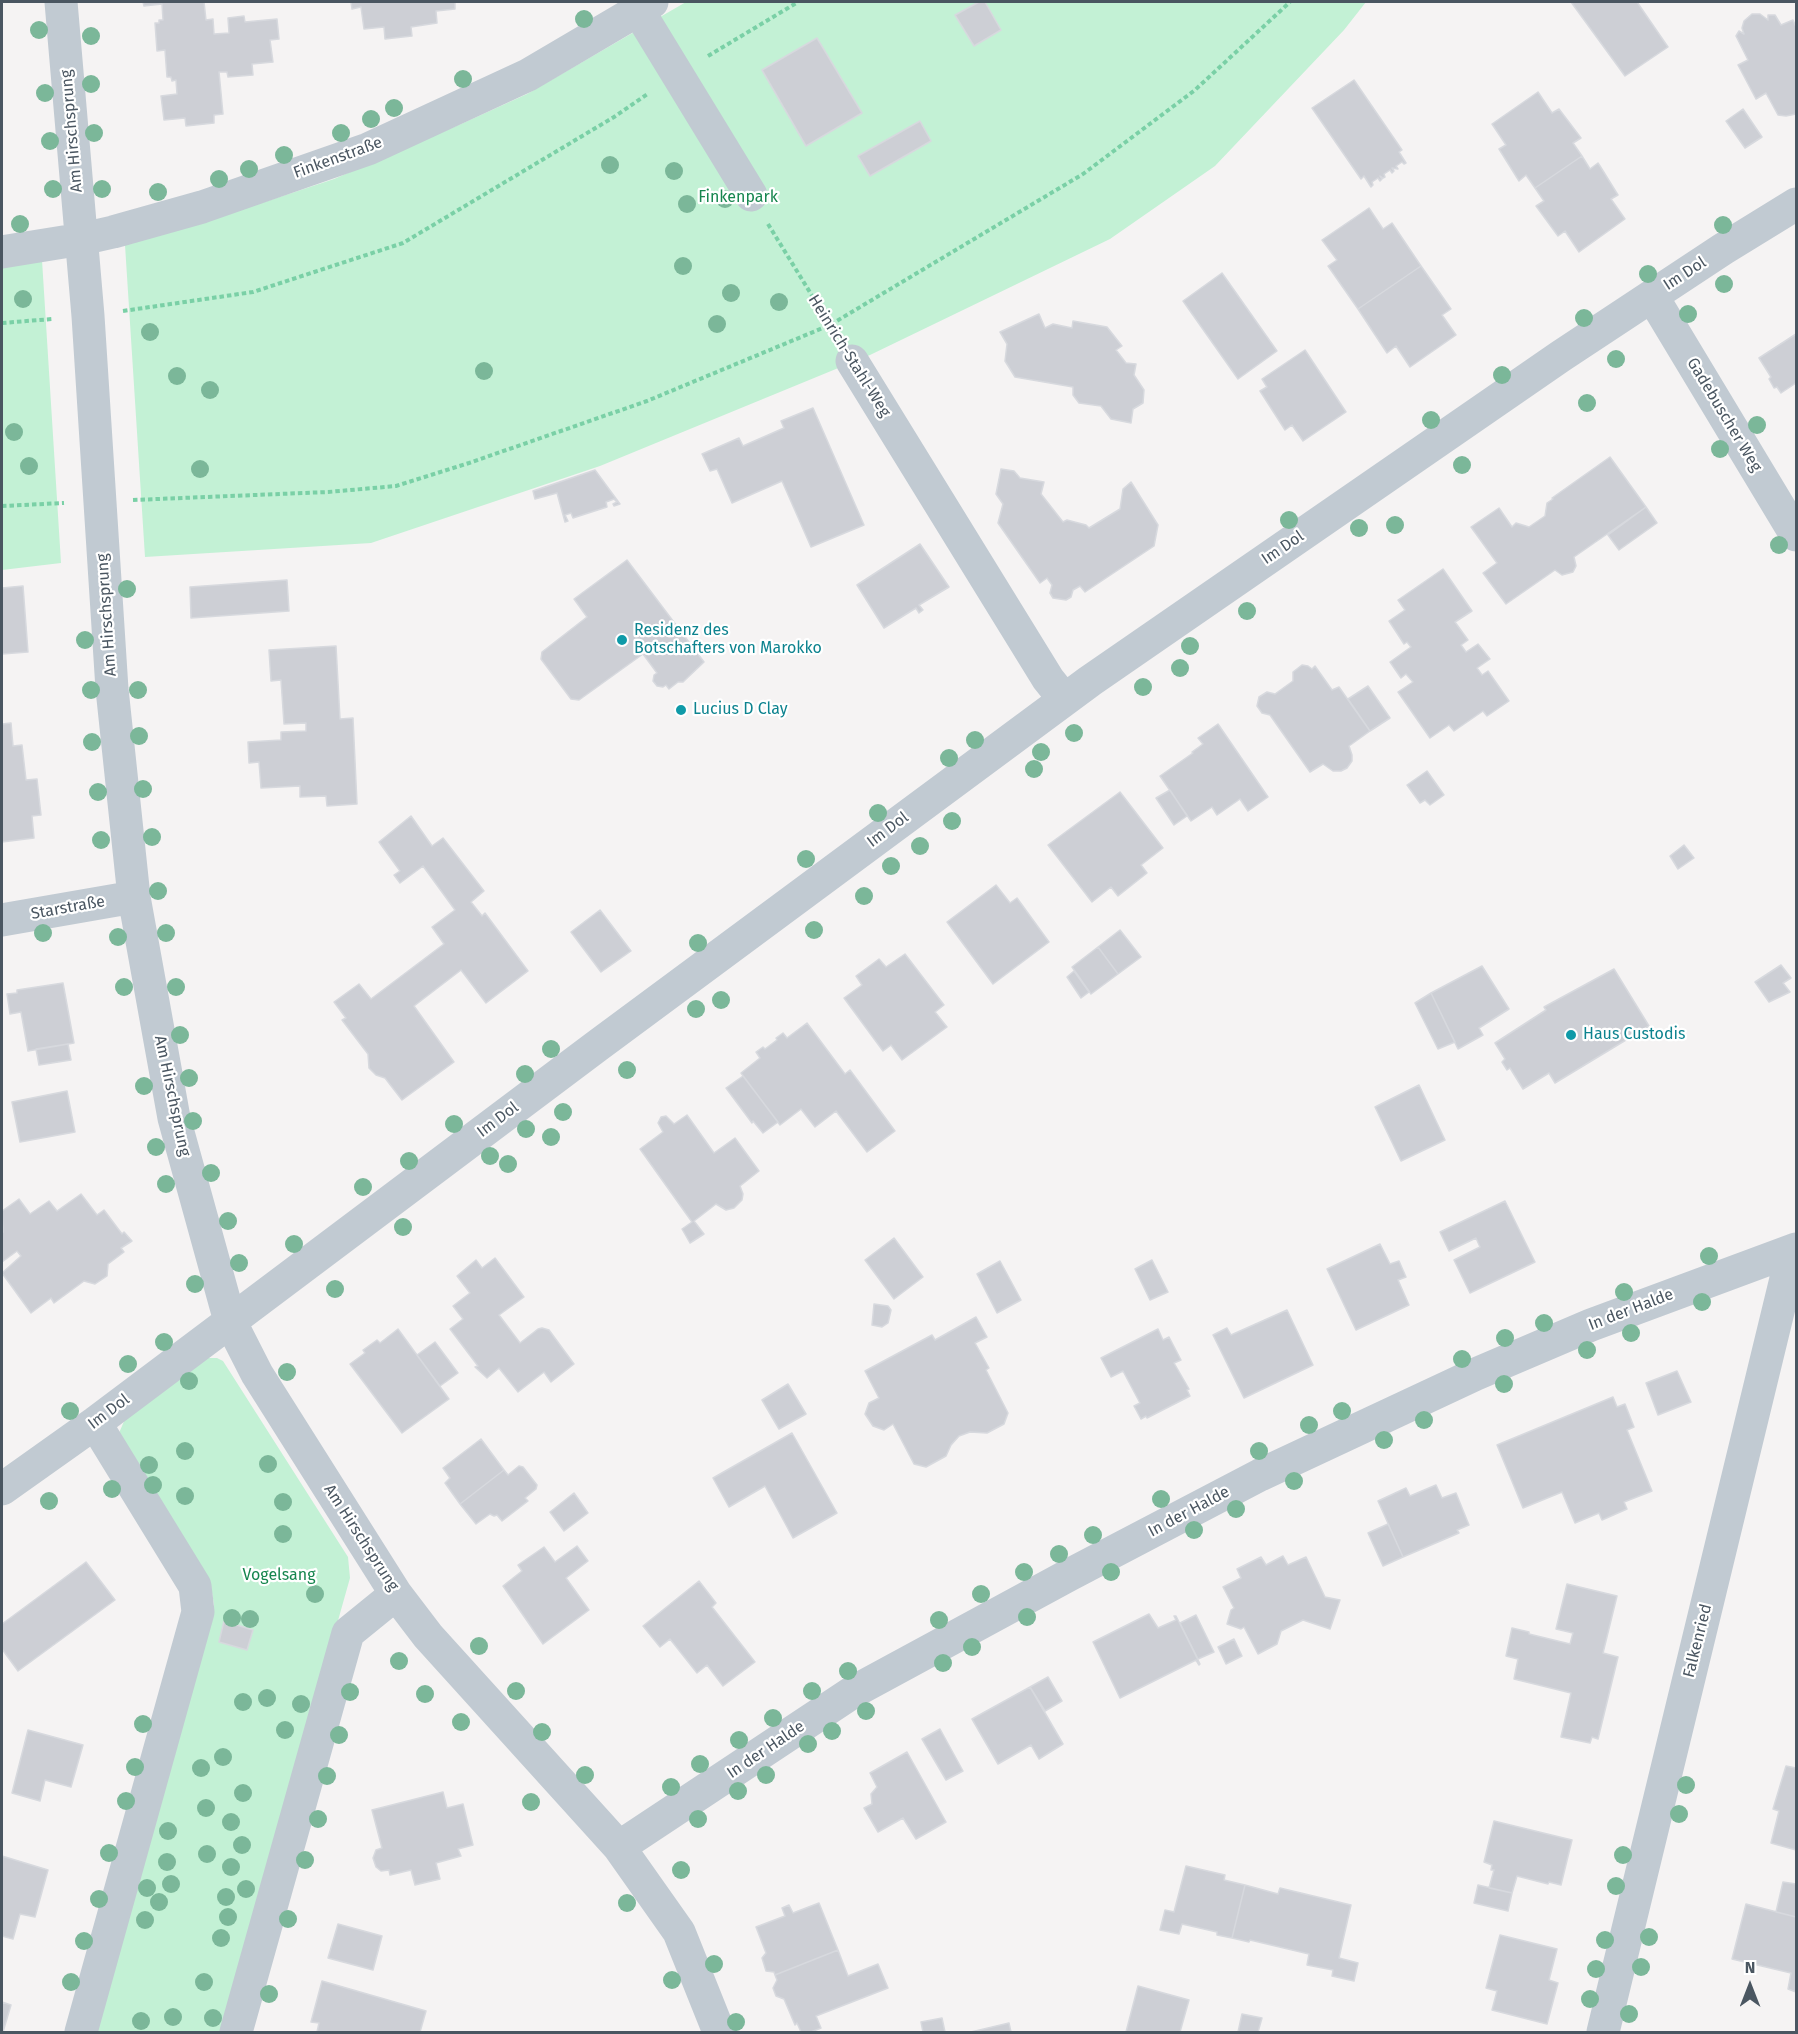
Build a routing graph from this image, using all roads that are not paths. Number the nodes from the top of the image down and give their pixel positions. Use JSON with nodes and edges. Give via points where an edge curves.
{"nodes":[{"id":1,"x":61,"y":2,"type":"edge"},
{"id":2,"x":645,"y":6,"type":"edge"},
{"id":3,"x":751,"y":195,"type":"road end"},
{"id":4,"x":1797,"y":204,"type":"edge"},
{"id":5,"x":82,"y":239,"type":"junction"},
{"id":6,"x":2,"y":252,"type":"edge"},
{"id":7,"x":1652,"y":296,"type":"junction"},
{"id":8,"x":852,"y":361,"type":"road end"},
{"id":9,"x":1797,"y":535,"type":"edge"},
{"id":10,"x":1064,"y":699,"type":"junction"},
{"id":11,"x":134,"y":897,"type":"junction"},
{"id":12,"x":2,"y":920,"type":"edge"},
{"id":13,"x":1795,"y":1250,"type":"edge"},
{"id":14,"x":230,"y":1321,"type":"junction"},
{"id":15,"x":95,"y":1423,"type":"junction"},
{"id":16,"x":2,"y":1490,"type":"edge"},
{"id":17,"x":396,"y":1594,"type":"junction"},
{"id":18,"x":619,"y":1847,"type":"junction"},
{"id":19,"x":81,"y":2032,"type":"edge"},
{"id":20,"x":236,"y":2032,"type":"edge"},
{"id":21,"x":719,"y":2032,"type":"edge"},
{"id":22,"x":1603,"y":2032,"type":"edge"}],
"edges":[{"from":1,"to":5,"type":"street","name":"Am Hirschsprung"},
{"from":2,"to":3,"type":"street","via":[[678,74]]},
{"from":2,"to":5,"type":"street","name":"Finkenstraße","via":[[528,75],[368,149],[202,207]]},
{"from":4,"to":7,"type":"street","name":"Im Dol"},
{"from":5,"to":6,"type":"street","name":"Finkenstraße"},
{"from":5,"to":11,"type":"street","name":"Am Hirschsprung","via":[[112,689]]},
{"from":7,"to":9,"type":"street","name":"Gadebuscher Weg"},
{"from":7,"to":10,"type":"street","name":"Im Dol"},
{"from":8,"to":10,"type":"street","name":"Heinrich-Stahl-Weg"},
{"from":10,"to":14,"type":"street","name":"Im Dol"},
{"from":11,"to":12,"type":"street","name":"Starstraße"},
{"from":11,"to":14,"type":"street","name":"Am Hirschsprung","via":[[174,1118]]},
{"from":13,"to":18,"type":"street","name":"In der Halde","via":[[1581,1329],[1260,1475],[853,1692]]},
{"from":13,"to":22,"type":"street","name":"Falkenried"},
{"from":14,"to":15,"type":"street","name":"Im Dol"},
{"from":14,"to":17,"type":"street","name":"Am Hirschsprung","via":[[256,1374]]},
{"from":15,"to":16,"type":"street","name":"Im Dol"},
{"from":15,"to":19,"type":"street","via":[[195,1586],[198,1612]]},
{"from":17,"to":18,"type":"street","name":"Am Hirschsprung","via":[[428,1636]]},
{"from":17,"to":20,"type":"street","via":[[348,1632]]},
{"from":18,"to":21,"type":"street","name":"Am Hirschsprung","via":[[679,1932]]}]}
